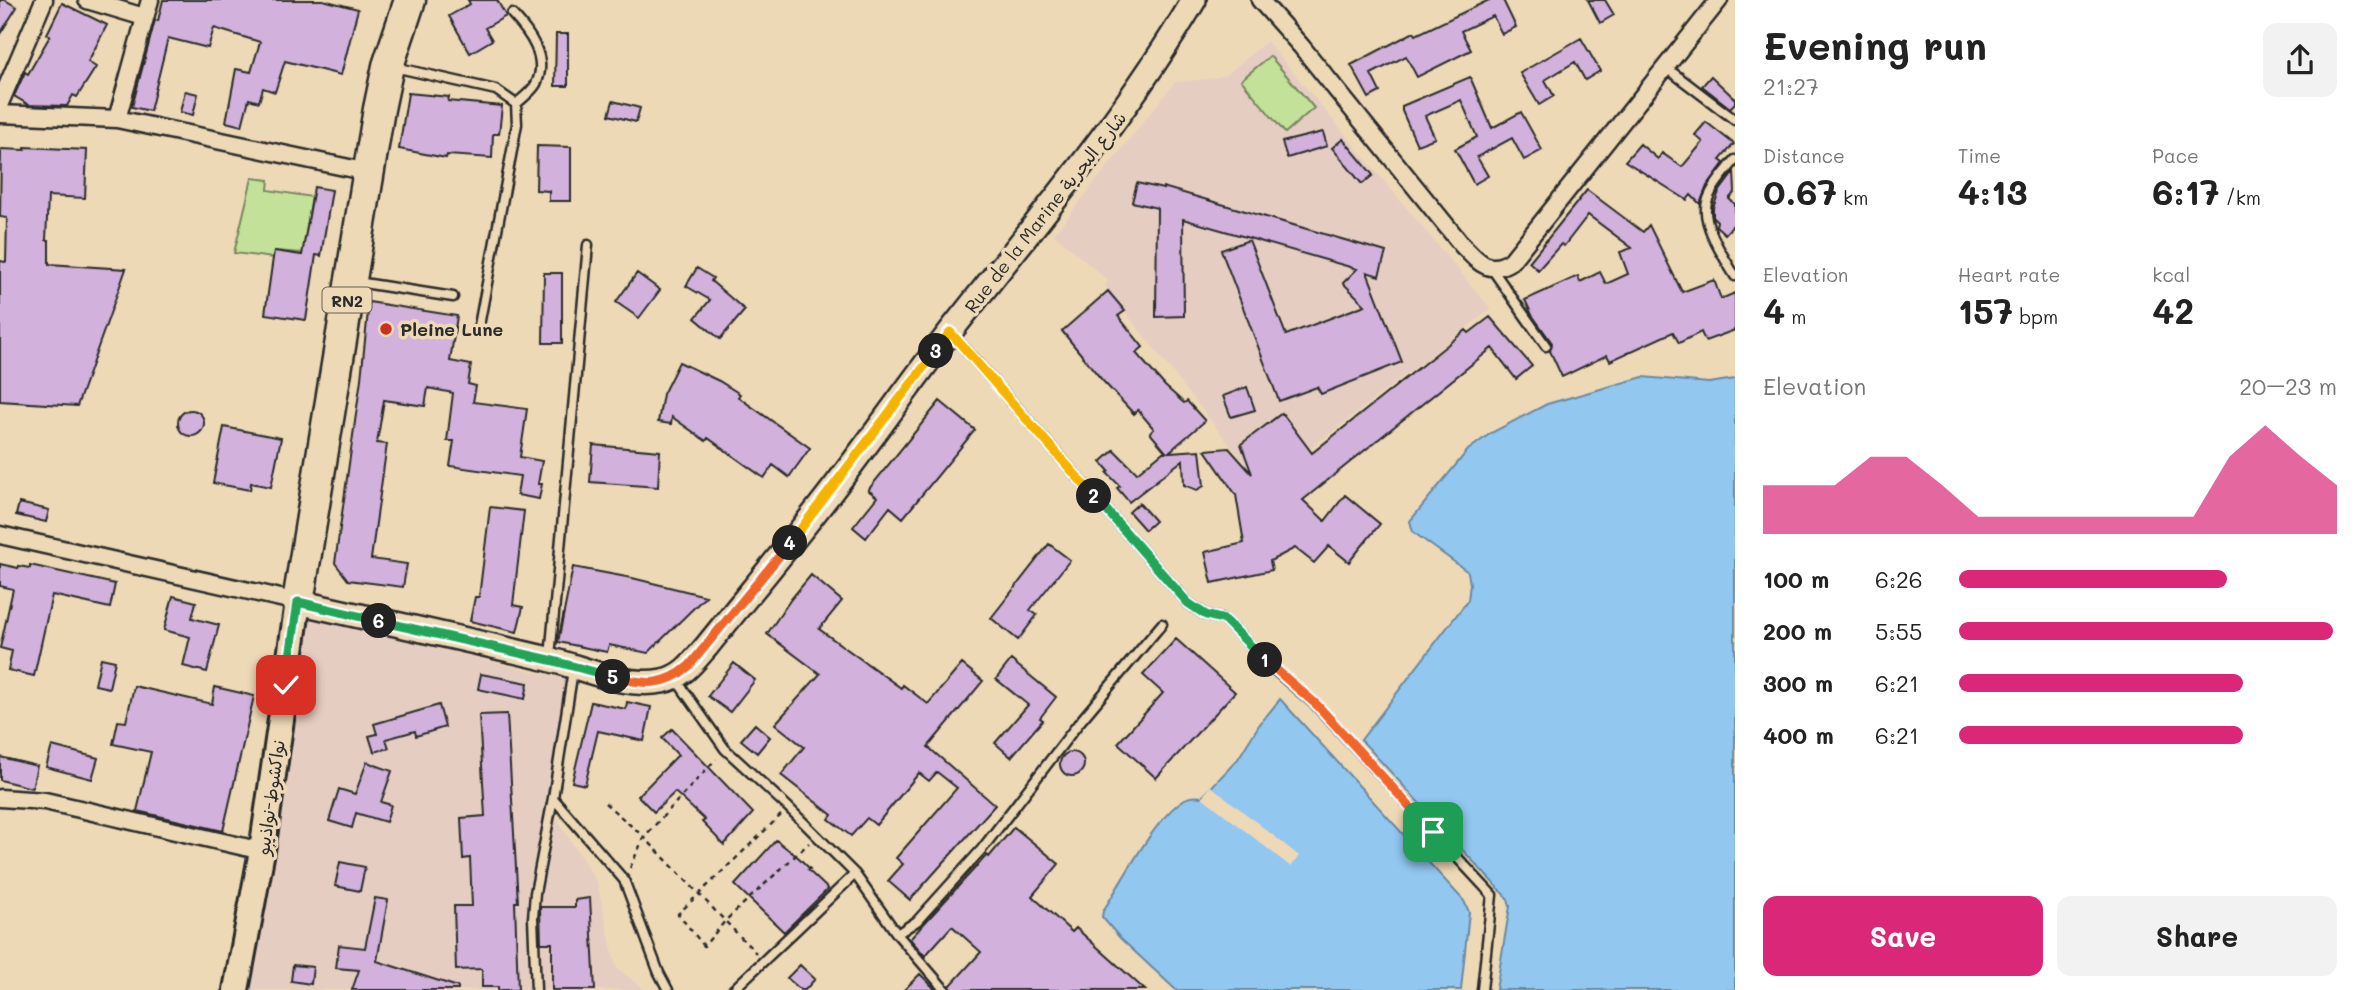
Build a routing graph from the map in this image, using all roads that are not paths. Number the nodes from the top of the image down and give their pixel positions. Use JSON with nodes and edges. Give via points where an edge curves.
{"nodes":[{"id":1,"x":44,"y":0,"type":"edge"},
{"id":2,"x":87,"y":0,"type":"edge"},
{"id":3,"x":150,"y":0,"type":"edge"},
{"id":4,"x":410,"y":0,"type":"edge"},
{"id":5,"x":1194,"y":0,"type":"edge"},
{"id":6,"x":1260,"y":0,"type":"edge"},
{"id":7,"x":1719,"y":0,"type":"edge"},
{"id":8,"x":512,"y":14,"type":"dead end"},
{"id":9,"x":144,"y":18,"type":"junction"},
{"id":10,"x":388,"y":66,"type":"junction"},
{"id":11,"x":1664,"y":66,"type":"junction"},
{"id":12,"x":0,"y":103,"type":"edge"},
{"id":13,"x":516,"y":104,"type":"junction"},
{"id":14,"x":0,"y":114,"type":"edge"},
{"id":15,"x":117,"y":119,"type":"junction"},
{"id":16,"x":1735,"y":120,"type":"edge"},
{"id":17,"x":1735,"y":160,"type":"edge"},
{"id":18,"x":368,"y":172,"type":"junction"},
{"id":19,"x":589,"y":245,"type":"dead end"},
{"id":20,"x":1492,"y":269,"type":"junction"},
{"id":21,"x":1735,"y":276,"type":"edge"},
{"id":22,"x":350,"y":281,"type":"junction"},
{"id":23,"x":453,"y":297,"type":"dead end"},
{"id":24,"x":478,"y":331,"type":"dead end"},
{"id":25,"x":950,"y":332,"type":"junction"},
{"id":26,"x":1546,"y":346,"type":"dead end"},
{"id":27,"x":0,"y":534,"type":"edge"},
{"id":28,"x":298,"y":602,"type":"junction"},
{"id":29,"x":1162,"y":624,"type":"dead end"},
{"id":30,"x":550,"y":660,"type":"junction"},
{"id":31,"x":574,"y":667,"type":"junction"},
{"id":32,"x":675,"y":678,"type":"junction"},
{"id":33,"x":0,"y":798,"type":"edge"},
{"id":34,"x":553,"y":798,"type":"junction"},
{"id":35,"x":262,"y":851,"type":"junction"},
{"id":36,"x":855,"y":874,"type":"junction"},
{"id":37,"x":897,"y":934,"type":"junction"},
{"id":38,"x":236,"y":990,"type":"edge"},
{"id":39,"x":536,"y":990,"type":"edge"},
{"id":40,"x":668,"y":990,"type":"edge"},
{"id":41,"x":733,"y":990,"type":"edge"},
{"id":42,"x":945,"y":990,"type":"edge"},
{"id":43,"x":1482,"y":990,"type":"edge"}],
"edges":[{"from":1,"to":12,"type":"street"},
{"from":2,"to":9,"type":"street"},
{"from":3,"to":9,"type":"street"},
{"from":4,"to":10,"type":"highway","number":"RN2"},
{"from":5,"to":25,"type":"street","name":"Rue de la Marine شارع البحرية","via":[[1123,111]]},
{"from":6,"to":20,"type":"street","via":[[1462,245]]},
{"from":7,"to":11,"type":"street"},
{"from":8,"to":13,"type":"lane","via":[[529,31],[540,73],[535,86]]},
{"from":9,"to":15,"type":"street"},
{"from":10,"to":13,"type":"lane","via":[[496,90]]},
{"from":10,"to":18,"type":"highway","number":"RN2"},
{"from":11,"to":16,"type":"lane"},
{"from":11,"to":20,"type":"street","via":[[1511,261]]},
{"from":13,"to":24,"type":"lane","via":[[517,124]]},
{"from":14,"to":15,"type":"street"},
{"from":15,"to":18,"type":"street"},
{"from":17,"to":21,"type":"lane","via":[[1711,193],[1705,210]]},
{"from":18,"to":22,"type":"highway","number":"RN2"},
{"from":19,"to":30,"type":"lane"},
{"from":20,"to":26,"type":"lane"},
{"from":22,"to":23,"type":"lane"},
{"from":22,"to":28,"type":"highway","number":"RN2"},
{"from":25,"to":32,"type":"street","name":"Rue de la Marine شارع البحرية","via":[[830,494],[707,646]]},
{"from":25,"to":43,"type":"lane","via":[[1188,603],[1225,620],[1317,705],[1492,895]]},
{"from":27,"to":28,"type":"street"},
{"from":28,"to":30,"type":"street"},
{"from":28,"to":35,"type":"main road","name":"نواكشوط-نواذيبو","number":"RN2"},
{"from":29,"to":37,"type":"lane","via":[[982,849],[917,921]]},
{"from":30,"to":31,"type":"street"},
{"from":31,"to":32,"type":"street","via":[[642,683]]},
{"from":31,"to":34,"type":"lane"},
{"from":32,"to":36,"type":"lane","via":[[725,749]]},
{"from":33,"to":35,"type":"street","via":[[45,801]]},
{"from":34,"to":39,"type":"lane","via":[[535,893]]},
{"from":34,"to":40,"type":"lane","via":[[624,880]]},
{"from":35,"to":38,"type":"main road","name":"نواكشوط-نواذيبو","number":"RN2"},
{"from":36,"to":37,"type":"lane"},
{"from":36,"to":41,"type":"lane"},
{"from":37,"to":42,"type":"lane"}]}
